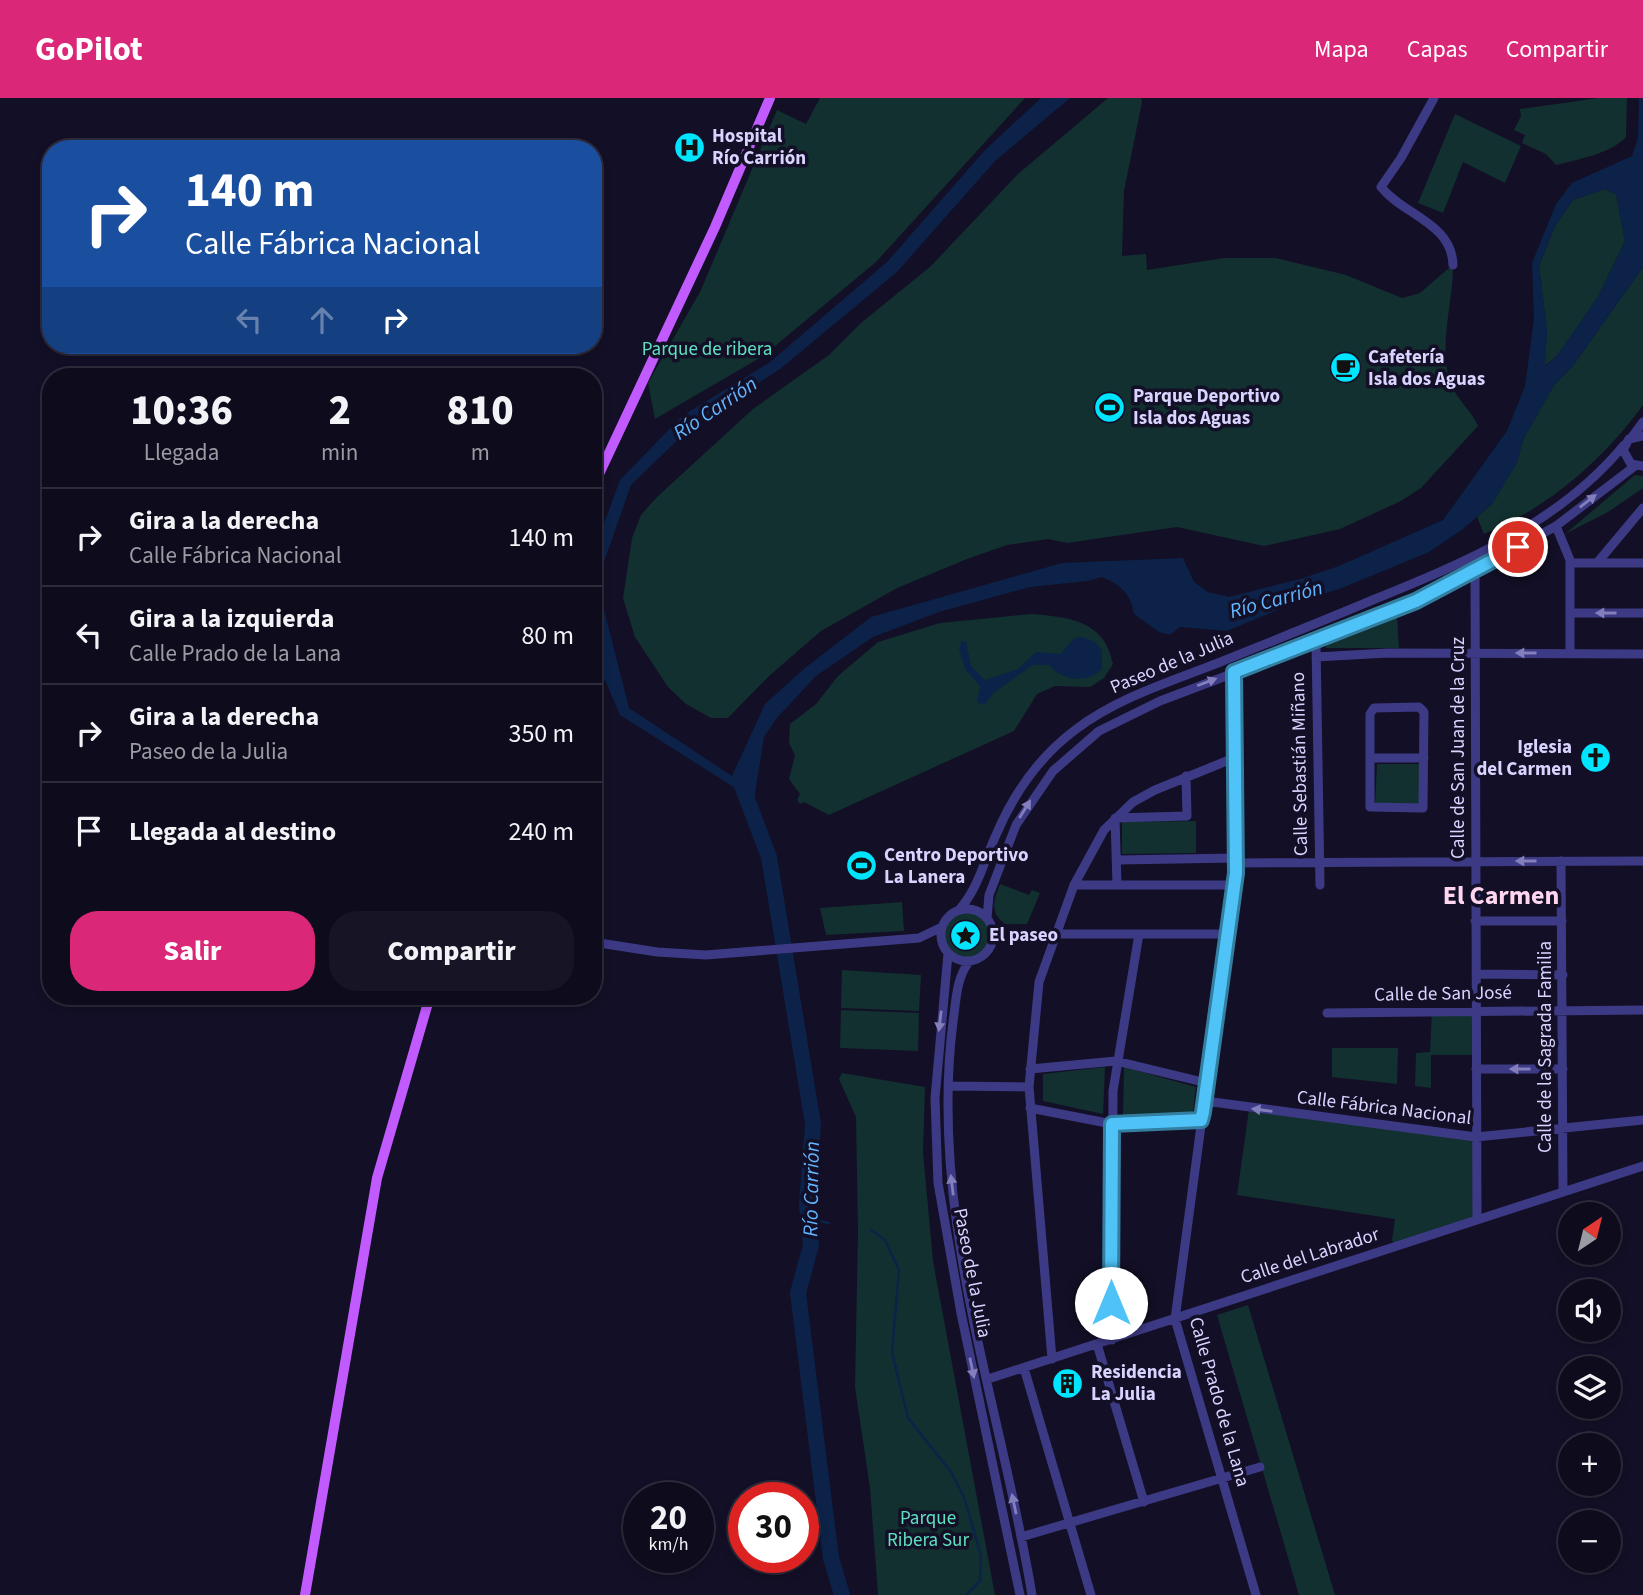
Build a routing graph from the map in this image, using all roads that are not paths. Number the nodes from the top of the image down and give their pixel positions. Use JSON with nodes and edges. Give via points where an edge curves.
{"nodes":[{"id":1,"x":769,"y":98,"type":"edge"},
{"id":2,"x":1434,"y":98,"type":"edge"},
{"id":3,"x":1453,"y":265,"type":"dead end"},
{"id":4,"x":1643,"y":422,"type":"edge"},
{"id":5,"x":1643,"y":436,"type":"edge"},
{"id":6,"x":1632,"y":437,"type":"junction"},
{"id":7,"x":1624,"y":445,"type":"junction"},
{"id":8,"x":1635,"y":464,"type":"edge"},
{"id":9,"x":602,"y":467,"type":"edge"},
{"id":10,"x":1603,"y":470,"type":"junction"},
{"id":11,"x":1641,"y":513,"type":"edge"},
{"id":12,"x":1556,"y":526,"type":"junction"},
{"id":13,"x":1570,"y":563,"type":"junction"},
{"id":14,"x":1597,"y":563,"type":"junction"},
{"id":15,"x":1643,"y":563,"type":"edge"},
{"id":16,"x":1475,"y":571,"type":"junction"},
{"id":17,"x":1643,"y":613,"type":"edge"},
{"id":18,"x":1570,"y":614,"type":"junction"},
{"id":19,"x":1316,"y":642,"type":"junction"},
{"id":20,"x":1475,"y":653,"type":"junction"},
{"id":21,"x":1570,"y":653,"type":"junction"},
{"id":22,"x":1643,"y":654,"type":"edge"},
{"id":23,"x":1317,"y":657,"type":"junction"},
{"id":24,"x":1234,"y":672,"type":"junction"},
{"id":25,"x":1234,"y":758,"type":"junction"},
{"id":26,"x":1372,"y":758,"type":"junction"},
{"id":27,"x":1424,"y":758,"type":"junction"},
{"id":28,"x":1186,"y":776,"type":"junction"},
{"id":29,"x":1115,"y":818,"type":"junction"},
{"id":30,"x":1117,"y":860,"type":"junction"},
{"id":31,"x":1236,"y":860,"type":"junction"},
{"id":32,"x":1561,"y":861,"type":"junction"},
{"id":33,"x":1643,"y":861,"type":"edge"},
{"id":34,"x":1475,"y":862,"type":"junction"},
{"id":35,"x":1319,"y":863,"type":"junction"},
{"id":36,"x":1074,"y":885,"type":"junction"},
{"id":37,"x":1117,"y":885,"type":"junction"},
{"id":38,"x":1234,"y":885,"type":"junction"},
{"id":39,"x":1320,"y":885,"type":"dead end"},
{"id":40,"x":974,"y":890,"type":"junction"},
{"id":41,"x":959,"y":910,"type":"junction"},
{"id":42,"x":975,"y":911,"type":"junction"},
{"id":43,"x":1475,"y":921,"type":"junction"},
{"id":44,"x":1562,"y":921,"type":"junction"},
{"id":45,"x":989,"y":922,"type":"junction"},
{"id":46,"x":942,"y":927,"type":"junction"},
{"id":47,"x":1015,"y":934,"type":"junction"},
{"id":48,"x":1054,"y":934,"type":"junction"},
{"id":49,"x":1139,"y":934,"type":"junction"},
{"id":50,"x":1227,"y":934,"type":"junction"},
{"id":51,"x":919,"y":938,"type":"junction"},
{"id":52,"x":993,"y":940,"type":"junction"},
{"id":53,"x":602,"y":943,"type":"edge"},
{"id":54,"x":942,"y":943,"type":"junction"},
{"id":55,"x":948,"y":954,"type":"junction"},
{"id":56,"x":970,"y":962,"type":"junction"},
{"id":57,"x":1476,"y":974,"type":"junction"},
{"id":58,"x":1563,"y":975,"type":"junction"},
{"id":59,"x":428,"y":1005,"type":"edge"},
{"id":60,"x":1563,"y":1009,"type":"junction"},
{"id":61,"x":1643,"y":1010,"type":"edge"},
{"id":62,"x":1476,"y":1011,"type":"junction"},
{"id":63,"x":1327,"y":1013,"type":"dead end"},
{"id":64,"x":1116,"y":1061,"type":"junction"},
{"id":65,"x":1030,"y":1069,"type":"junction"},
{"id":66,"x":1476,"y":1069,"type":"junction"},
{"id":67,"x":1563,"y":1069,"type":"junction"},
{"id":68,"x":1207,"y":1083,"type":"junction"},
{"id":69,"x":948,"y":1086,"type":"junction"},
{"id":70,"x":1029,"y":1087,"type":"junction"},
{"id":71,"x":1205,"y":1101,"type":"junction"},
{"id":72,"x":1030,"y":1108,"type":"junction"},
{"id":73,"x":1201,"y":1120,"type":"junction"},
{"id":74,"x":1643,"y":1120,"type":"edge"},
{"id":75,"x":1112,"y":1124,"type":"junction"},
{"id":76,"x":1563,"y":1127,"type":"junction"},
{"id":77,"x":1476,"y":1137,"type":"junction"},
{"id":78,"x":1643,"y":1166,"type":"edge"},
{"id":79,"x":1563,"y":1191,"type":"junction"},
{"id":80,"x":1477,"y":1219,"type":"junction"},
{"id":81,"x":1175,"y":1319,"type":"junction"},
{"id":82,"x":1112,"y":1339,"type":"junction"},
{"id":83,"x":1097,"y":1344,"type":"junction"},
{"id":84,"x":1052,"y":1359,"type":"junction"},
{"id":85,"x":1024,"y":1368,"type":"junction"},
{"id":86,"x":988,"y":1379,"type":"junction"},
{"id":87,"x":1260,"y":1467,"type":"dead end"},
{"id":88,"x":1222,"y":1479,"type":"junction"},
{"id":89,"x":1144,"y":1502,"type":"junction"},
{"id":90,"x":1068,"y":1525,"type":"junction"},
{"id":91,"x":1021,"y":1537,"type":"junction"},
{"id":92,"x":305,"y":1595,"type":"edge"},
{"id":93,"x":1020,"y":1595,"type":"edge"},
{"id":94,"x":1032,"y":1595,"type":"edge"},
{"id":95,"x":1090,"y":1595,"type":"edge"},
{"id":96,"x":1256,"y":1595,"type":"edge"}],
"edges":[{"from":1,"to":9,"type":"main road"},
{"from":2,"to":3,"type":"street","via":[[1381,187],[1435,228],[1453,253]]},
{"from":4,"to":6,"type":"street","name":"Paseo de la Julia"},
{"from":5,"to":6,"type":"street"},
{"from":6,"to":7,"type":"street","name":"Paseo de la Julia"},
{"from":7,"to":8,"type":"street","via":[[1623,454]]},
{"from":7,"to":10,"type":"street","name":"Paseo de la Julia"},
{"from":8,"to":10,"type":"street","name":"Paseo de la Julia"},
{"from":12,"to":8,"type":"street","name":"Paseo de la Julia","one_way":true},
{"from":10,"to":40,"type":"street","name":"Paseo de la Julia","via":[[1555,509],[1464,562],[1154,688],[1091,719],[1054,749],[1024,784],[997,833]]},
{"from":11,"to":14,"type":"street"},
{"from":12,"to":13,"type":"street"},
{"from":12,"to":16,"type":"street","name":"Paseo de la Julia"},
{"from":13,"to":14,"type":"street"},
{"from":13,"to":18,"type":"street"},
{"from":14,"to":15,"type":"street"},
{"from":16,"to":19,"type":"street","name":"Paseo de la Julia"},
{"from":16,"to":20,"type":"street","name":"Calle de San Juan de la Cruz"},
{"from":17,"to":18,"type":"street","one_way":true},
{"from":18,"to":21,"type":"street"},
{"from":19,"to":23,"type":"street","name":"Calle Sebastián Miñano"},
{"from":19,"to":24,"type":"street","name":"Paseo de la Julia"},
{"from":21,"to":20,"type":"street","one_way":true},
{"from":20,"to":23,"type":"street"},
{"from":20,"to":34,"type":"street","name":"Calle de San Juan de la Cruz"},
{"from":21,"to":22,"type":"street"},
{"from":23,"to":35,"type":"street","name":"Calle Sebastián Miñano"},
{"from":24,"to":25,"type":"street","name":"Calle Prado de la Lana"},
{"from":45,"to":24,"type":"street","name":"Paseo de la Julia","one_way":true,"via":[[989,895],[1016,825],[1072,751],[1121,718]]},
{"from":25,"to":28,"type":"street"},
{"from":25,"to":31,"type":"street","name":"Calle Prado de la Lana"},
{"from":26,"to":27,"type":"street"},
{"from":26,"to":27,"type":"street","via":[[1370,714],[1374,708],[1419,707],[1424,712]]},
{"from":26,"to":27,"type":"street","via":[[1370,807],[1398,808],[1423,808]]},
{"from":28,"to":29,"type":"street","via":[[1133,802]]},
{"from":28,"to":29,"type":"street","via":[[1187,816]]},
{"from":29,"to":30,"type":"street"},
{"from":29,"to":36,"type":"street","via":[[1093,847]]},
{"from":30,"to":31,"type":"street"},
{"from":30,"to":37,"type":"street"},
{"from":31,"to":35,"type":"street"},
{"from":31,"to":38,"type":"street","name":"Calle Prado de la Lana"},
{"from":32,"to":33,"type":"street"},
{"from":32,"to":34,"type":"street","one_way":true},
{"from":32,"to":44,"type":"street","name":"Calle de la Sagrada Familia"},
{"from":34,"to":35,"type":"street"},
{"from":34,"to":43,"type":"street","name":"Calle de San Juan de la Cruz"},
{"from":35,"to":39,"type":"street","name":"Calle Sebastián Miñano"},
{"from":36,"to":37,"type":"street"},
{"from":36,"to":48,"type":"street"},
{"from":37,"to":38,"type":"street"},
{"from":38,"to":50,"type":"street","name":"Calle Prado de la Lana"},
{"from":40,"to":41,"type":"street","name":"Paseo de la Julia"},
{"from":40,"to":42,"type":"street","name":"Paseo de la Julia"},
{"from":41,"to":42,"type":"street"},
{"from":41,"to":46,"type":"street"},
{"from":42,"to":45,"type":"street"},
{"from":43,"to":44,"type":"street"},
{"from":43,"to":57,"type":"street","name":"Calle de San Juan de la Cruz"},
{"from":44,"to":58,"type":"street","name":"Calle de la Sagrada Familia"},
{"from":45,"to":47,"type":"street"},
{"from":45,"to":52,"type":"street"},
{"from":46,"to":51,"type":"street"},
{"from":46,"to":54,"type":"street"},
{"from":47,"to":48,"type":"street"},
{"from":47,"to":52,"type":"street"},
{"from":48,"to":49,"type":"street"},
{"from":48,"to":65,"type":"street","via":[[1039,982]]},
{"from":49,"to":50,"type":"street"},
{"from":49,"to":64,"type":"street"},
{"from":50,"to":68,"type":"street","name":"Calle Prado de la Lana"},
{"from":51,"to":53,"type":"street","via":[[729,954],[657,952]]},
{"from":51,"to":54,"type":"street"},
{"from":52,"to":56,"type":"street","via":[[984,955]]},
{"from":54,"to":55,"type":"street"},
{"from":55,"to":56,"type":"street"},
{"from":55,"to":93,"type":"street","name":"Paseo de la Julia","one_way":true,"via":[[935,1098],[938,1183]]},
{"from":56,"to":69,"type":"street","name":"Paseo de la Julia","via":[[958,986]]},
{"from":57,"to":58,"type":"street"},
{"from":57,"to":62,"type":"street","name":"Calle de San Juan de la Cruz"},
{"from":58,"to":60,"type":"street","name":"Calle de la Sagrada Familia"},
{"from":59,"to":92,"type":"main road","via":[[377,1178]]},
{"from":60,"to":61,"type":"street","name":"Calle de San José"},
{"from":60,"to":62,"type":"street","name":"Calle de San José"},
{"from":60,"to":67,"type":"street","name":"Calle de la Sagrada Familia"},
{"from":62,"to":63,"type":"street","name":"Calle de San José"},
{"from":62,"to":66,"type":"street","name":"Calle de San Juan de la Cruz"},
{"from":64,"to":65,"type":"street"},
{"from":64,"to":68,"type":"street"},
{"from":64,"to":75,"type":"street"},
{"from":65,"to":70,"type":"street"},
{"from":67,"to":66,"type":"street","one_way":true},
{"from":66,"to":77,"type":"street","name":"Calle de San Juan de la Cruz"},
{"from":67,"to":76,"type":"street","name":"Calle de la Sagrada Familia"},
{"from":68,"to":71,"type":"street","name":"Calle Prado de la Lana"},
{"from":69,"to":70,"type":"street"},
{"from":86,"to":69,"type":"street","name":"Paseo de la Julia","one_way":true,"via":[[952,1186]]},
{"from":70,"to":72,"type":"street"},
{"from":71,"to":73,"type":"street","name":"Calle Prado de la Lana"},
{"from":77,"to":71,"type":"street","name":"Calle Fábrica Nacional","one_way":true},
{"from":72,"to":75,"type":"street"},
{"from":72,"to":84,"type":"street"},
{"from":73,"to":75,"type":"street"},
{"from":73,"to":81,"type":"street","name":"Calle Prado de la Lana"},
{"from":74,"to":76,"type":"street","name":"Calle Fábrica Nacional"},
{"from":75,"to":82,"type":"street"},
{"from":76,"to":77,"type":"street","name":"Calle Fábrica Nacional"},
{"from":76,"to":79,"type":"street","name":"Calle de la Sagrada Familia"},
{"from":77,"to":80,"type":"street","name":"Calle de San Juan de la Cruz"},
{"from":78,"to":79,"type":"street","name":"Calle del Labrador"},
{"from":79,"to":80,"type":"street","name":"Calle del Labrador"},
{"from":80,"to":81,"type":"street","name":"Calle del Labrador"},
{"from":81,"to":82,"type":"street","name":"Calle del Labrador"},
{"from":81,"to":88,"type":"street","name":"Calle Prado de la Lana"},
{"from":82,"to":83,"type":"street","name":"Calle del Labrador"},
{"from":83,"to":84,"type":"street","name":"Calle del Labrador"},
{"from":83,"to":89,"type":"street"},
{"from":84,"to":85,"type":"street","name":"Calle del Labrador"},
{"from":85,"to":86,"type":"street","name":"Calle del Labrador"},
{"from":85,"to":90,"type":"street"},
{"from":91,"to":86,"type":"street","name":"Paseo de la Julia","one_way":true},
{"from":87,"to":88,"type":"street"},
{"from":88,"to":89,"type":"street"},
{"from":88,"to":96,"type":"street","name":"Calle Prado de la Lana"},
{"from":89,"to":90,"type":"street"},
{"from":90,"to":91,"type":"street"},
{"from":90,"to":95,"type":"street"},
{"from":91,"to":94,"type":"street","name":"Paseo de la Julia"}]}
